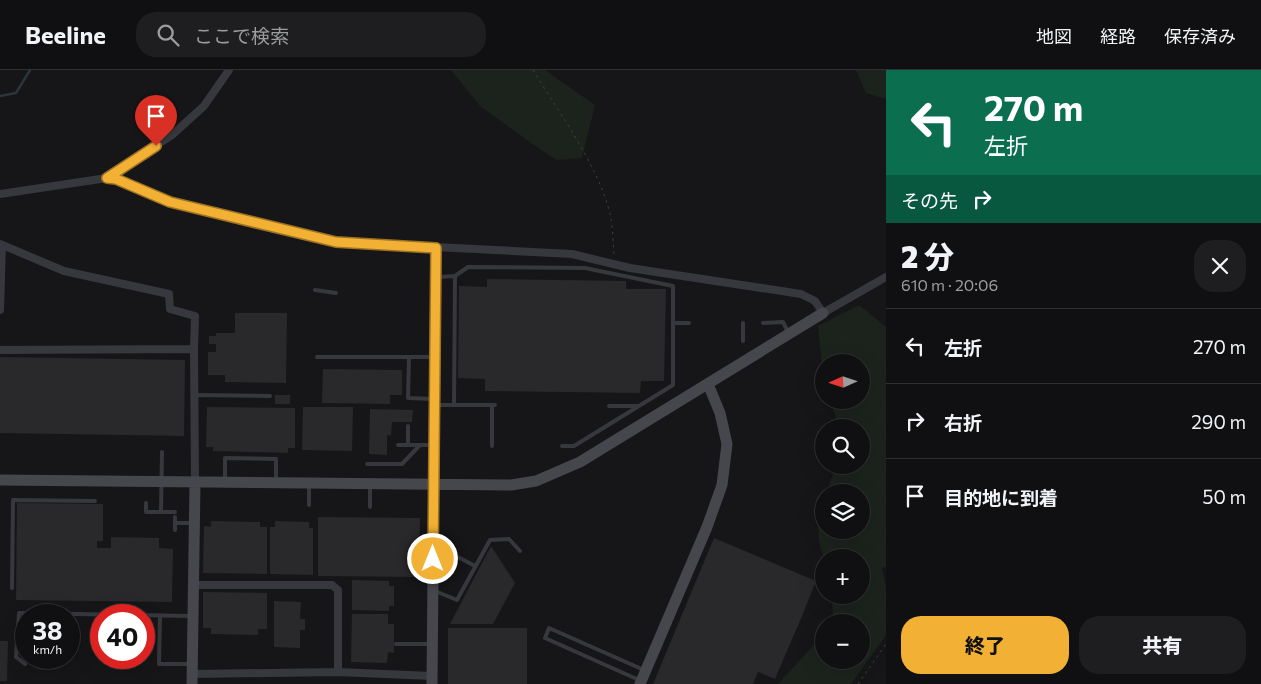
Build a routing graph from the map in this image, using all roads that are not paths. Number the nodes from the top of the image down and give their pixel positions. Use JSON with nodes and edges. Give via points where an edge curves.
{"nodes":[{"id":1,"x":229,"y":70,"type":"edge"},
{"id":2,"x":107,"y":178,"type":"junction"},
{"id":3,"x":0,"y":194,"type":"edge"},
{"id":4,"x":1,"y":244,"type":"edge"},
{"id":5,"x":436,"y":248,"type":"junction"},
{"id":6,"x":454,"y":276,"type":"junction"},
{"id":7,"x":436,"y":277,"type":"junction"},
{"id":8,"x":886,"y":277,"type":"edge"},
{"id":9,"x":315,"y":290,"type":"dead end"},
{"id":10,"x":336,"y":292,"type":"dead end"},
{"id":11,"x":0,"y":310,"type":"edge"},
{"id":12,"x":823,"y":313,"type":"junction"},
{"id":13,"x":673,"y":323,"type":"junction"},
{"id":14,"x":689,"y":323,"type":"dead end"},
{"id":15,"x":743,"y":323,"type":"dead end"},
{"id":16,"x":763,"y":323,"type":"dead end"},
{"id":17,"x":789,"y":334,"type":"junction"},
{"id":18,"x":743,"y":341,"type":"dead end"},
{"id":19,"x":194,"y":349,"type":"junction"},
{"id":20,"x":0,"y":350,"type":"edge"},
{"id":21,"x":409,"y":356,"type":"junction"},
{"id":22,"x":317,"y":357,"type":"dead end"},
{"id":23,"x":436,"y":357,"type":"junction"},
{"id":24,"x":708,"y":384,"type":"junction"},
{"id":25,"x":194,"y":395,"type":"junction"},
{"id":26,"x":270,"y":396,"type":"dead end"},
{"id":27,"x":436,"y":402,"type":"junction"},
{"id":28,"x":454,"y":405,"type":"junction"},
{"id":29,"x":609,"y":406,"type":"dead end"},
{"id":30,"x":639,"y":406,"type":"junction"},
{"id":31,"x":408,"y":426,"type":"dead end"},
{"id":32,"x":398,"y":445,"type":"dead end"},
{"id":33,"x":408,"y":445,"type":"junction"},
{"id":34,"x":420,"y":445,"type":"junction"},
{"id":35,"x":436,"y":445,"type":"junction"},
{"id":36,"x":492,"y":446,"type":"dead end"},
{"id":37,"x":562,"y":446,"type":"dead end"},
{"id":38,"x":162,"y":452,"type":"dead end"},
{"id":39,"x":398,"y":456,"type":"dead end"},
{"id":40,"x":368,"y":464,"type":"dead end"},
{"id":41,"x":398,"y":464,"type":"junction"},
{"id":42,"x":0,"y":480,"type":"edge"},
{"id":43,"x":162,"y":482,"type":"junction"},
{"id":44,"x":195,"y":483,"type":"junction"},
{"id":45,"x":225,"y":483,"type":"junction"},
{"id":46,"x":276,"y":484,"type":"junction"},
{"id":47,"x":310,"y":484,"type":"junction"},
{"id":48,"x":370,"y":484,"type":"junction"},
{"id":49,"x":434,"y":485,"type":"junction"},
{"id":50,"x":95,"y":501,"type":"dead end"},
{"id":51,"x":146,"y":503,"type":"dead end"},
{"id":52,"x":309,"y":506,"type":"dead end"},
{"id":53,"x":370,"y":507,"type":"dead end"},
{"id":54,"x":161,"y":512,"type":"junction"},
{"id":55,"x":175,"y":523,"type":"junction"},
{"id":56,"x":195,"y":523,"type":"junction"},
{"id":57,"x":175,"y":530,"type":"dead end"},
{"id":58,"x":433,"y":544,"type":"junction"},
{"id":59,"x":520,"y":550,"type":"dead end"},
{"id":60,"x":475,"y":566,"type":"junction"},
{"id":61,"x":194,"y":585,"type":"junction"},
{"id":62,"x":12,"y":588,"type":"dead end"},
{"id":63,"x":433,"y":590,"type":"junction"},
{"id":64,"x":80,"y":614,"type":"edge"},
{"id":65,"x":160,"y":615,"type":"junction"},
{"id":66,"x":193,"y":616,"type":"junction"},
{"id":67,"x":396,"y":644,"type":"dead end"},
{"id":68,"x":432,"y":644,"type":"junction"},
{"id":69,"x":338,"y":672,"type":"junction"},
{"id":70,"x":192,"y":674,"type":"edge"},
{"id":71,"x":642,"y":678,"type":"edge"},
{"id":72,"x":432,"y":680,"type":"edge"}],
"edges":[{"from":1,"to":2,"type":"street","via":[[204,106],[172,135]]},
{"from":2,"to":3,"type":"street"},
{"from":2,"to":5,"type":"street","via":[[170,202],[336,242]]},
{"from":4,"to":11,"type":"street"},
{"from":4,"to":19,"type":"street","via":[[64,271],[169,294],[170,310],[195,316]]},
{"from":5,"to":7,"type":"street"},
{"from":5,"to":12,"type":"street","via":[[572,254],[614,264],[801,294],[814,301]]},
{"from":6,"to":7,"type":"lane"},
{"from":6,"to":13,"type":"lane","via":[[468,267],[585,268],[628,276],[673,286]]},
{"from":6,"to":28,"type":"lane"},
{"from":7,"to":23,"type":"street"},
{"from":8,"to":12,"type":"street"},
{"from":9,"to":10,"type":"lane"},
{"from":12,"to":17,"type":"street"},
{"from":13,"to":14,"type":"lane"},
{"from":13,"to":30,"type":"lane","via":[[673,385]]},
{"from":15,"to":18,"type":"lane"},
{"from":16,"to":17,"type":"lane","via":[[783,322]]},
{"from":17,"to":24,"type":"street"},
{"from":19,"to":20,"type":"street"},
{"from":19,"to":25,"type":"street"},
{"from":21,"to":22,"type":"lane"},
{"from":21,"to":23,"type":"lane"},
{"from":21,"to":27,"type":"lane","via":[[408,398]]},
{"from":23,"to":27,"type":"street"},
{"from":24,"to":49,"type":"street","via":[[580,462],[536,481],[511,485]]},
{"from":24,"to":71,"type":"street","via":[[720,413],[727,444],[722,485]]},
{"from":25,"to":26,"type":"lane"},
{"from":25,"to":44,"type":"street"},
{"from":27,"to":28,"type":"lane"},
{"from":27,"to":35,"type":"street"},
{"from":28,"to":36,"type":"lane","via":[[494,405]]},
{"from":29,"to":30,"type":"lane"},
{"from":30,"to":37,"type":"lane","via":[[574,446]]},
{"from":31,"to":33,"type":"lane"},
{"from":32,"to":33,"type":"lane"},
{"from":33,"to":34,"type":"lane"},
{"from":34,"to":35,"type":"lane"},
{"from":34,"to":41,"type":"lane","via":[[402,464]]},
{"from":35,"to":49,"type":"street"},
{"from":38,"to":43,"type":"lane"},
{"from":39,"to":41,"type":"lane"},
{"from":40,"to":41,"type":"lane"},
{"from":42,"to":43,"type":"street"},
{"from":43,"to":44,"type":"street"},
{"from":43,"to":54,"type":"lane"},
{"from":44,"to":45,"type":"street"},
{"from":44,"to":56,"type":"street"},
{"from":45,"to":46,"type":"street"},
{"from":45,"to":46,"type":"lane","via":[[225,458],[276,459]]},
{"from":46,"to":47,"type":"street"},
{"from":47,"to":48,"type":"street"},
{"from":47,"to":52,"type":"lane"},
{"from":48,"to":49,"type":"street"},
{"from":48,"to":53,"type":"lane"},
{"from":49,"to":58,"type":"street"},
{"from":50,"to":62,"type":"lane","via":[[13,500]]},
{"from":51,"to":54,"type":"lane","via":[[146,512]]},
{"from":54,"to":55,"type":"lane","via":[[175,515]]},
{"from":55,"to":56,"type":"lane"},
{"from":55,"to":57,"type":"lane"},
{"from":56,"to":61,"type":"street"},
{"from":58,"to":60,"type":"lane"},
{"from":58,"to":63,"type":"street"},
{"from":59,"to":60,"type":"lane","via":[[509,539],[490,540]]},
{"from":60,"to":63,"type":"lane","via":[[457,600]]},
{"from":61,"to":66,"type":"street"},
{"from":61,"to":69,"type":"street","via":[[332,586],[338,590]]},
{"from":63,"to":68,"type":"street"},
{"from":64,"to":65,"type":"lane"},
{"from":65,"to":66,"type":"lane"},
{"from":65,"to":70,"type":"lane","via":[[160,664]]},
{"from":66,"to":70,"type":"street"},
{"from":67,"to":68,"type":"lane"},
{"from":68,"to":72,"type":"street"},
{"from":69,"to":70,"type":"street"},
{"from":69,"to":72,"type":"street"},
{"from":71,"to":71,"type":"lane","via":[[545,638],[549,628]]}]}
